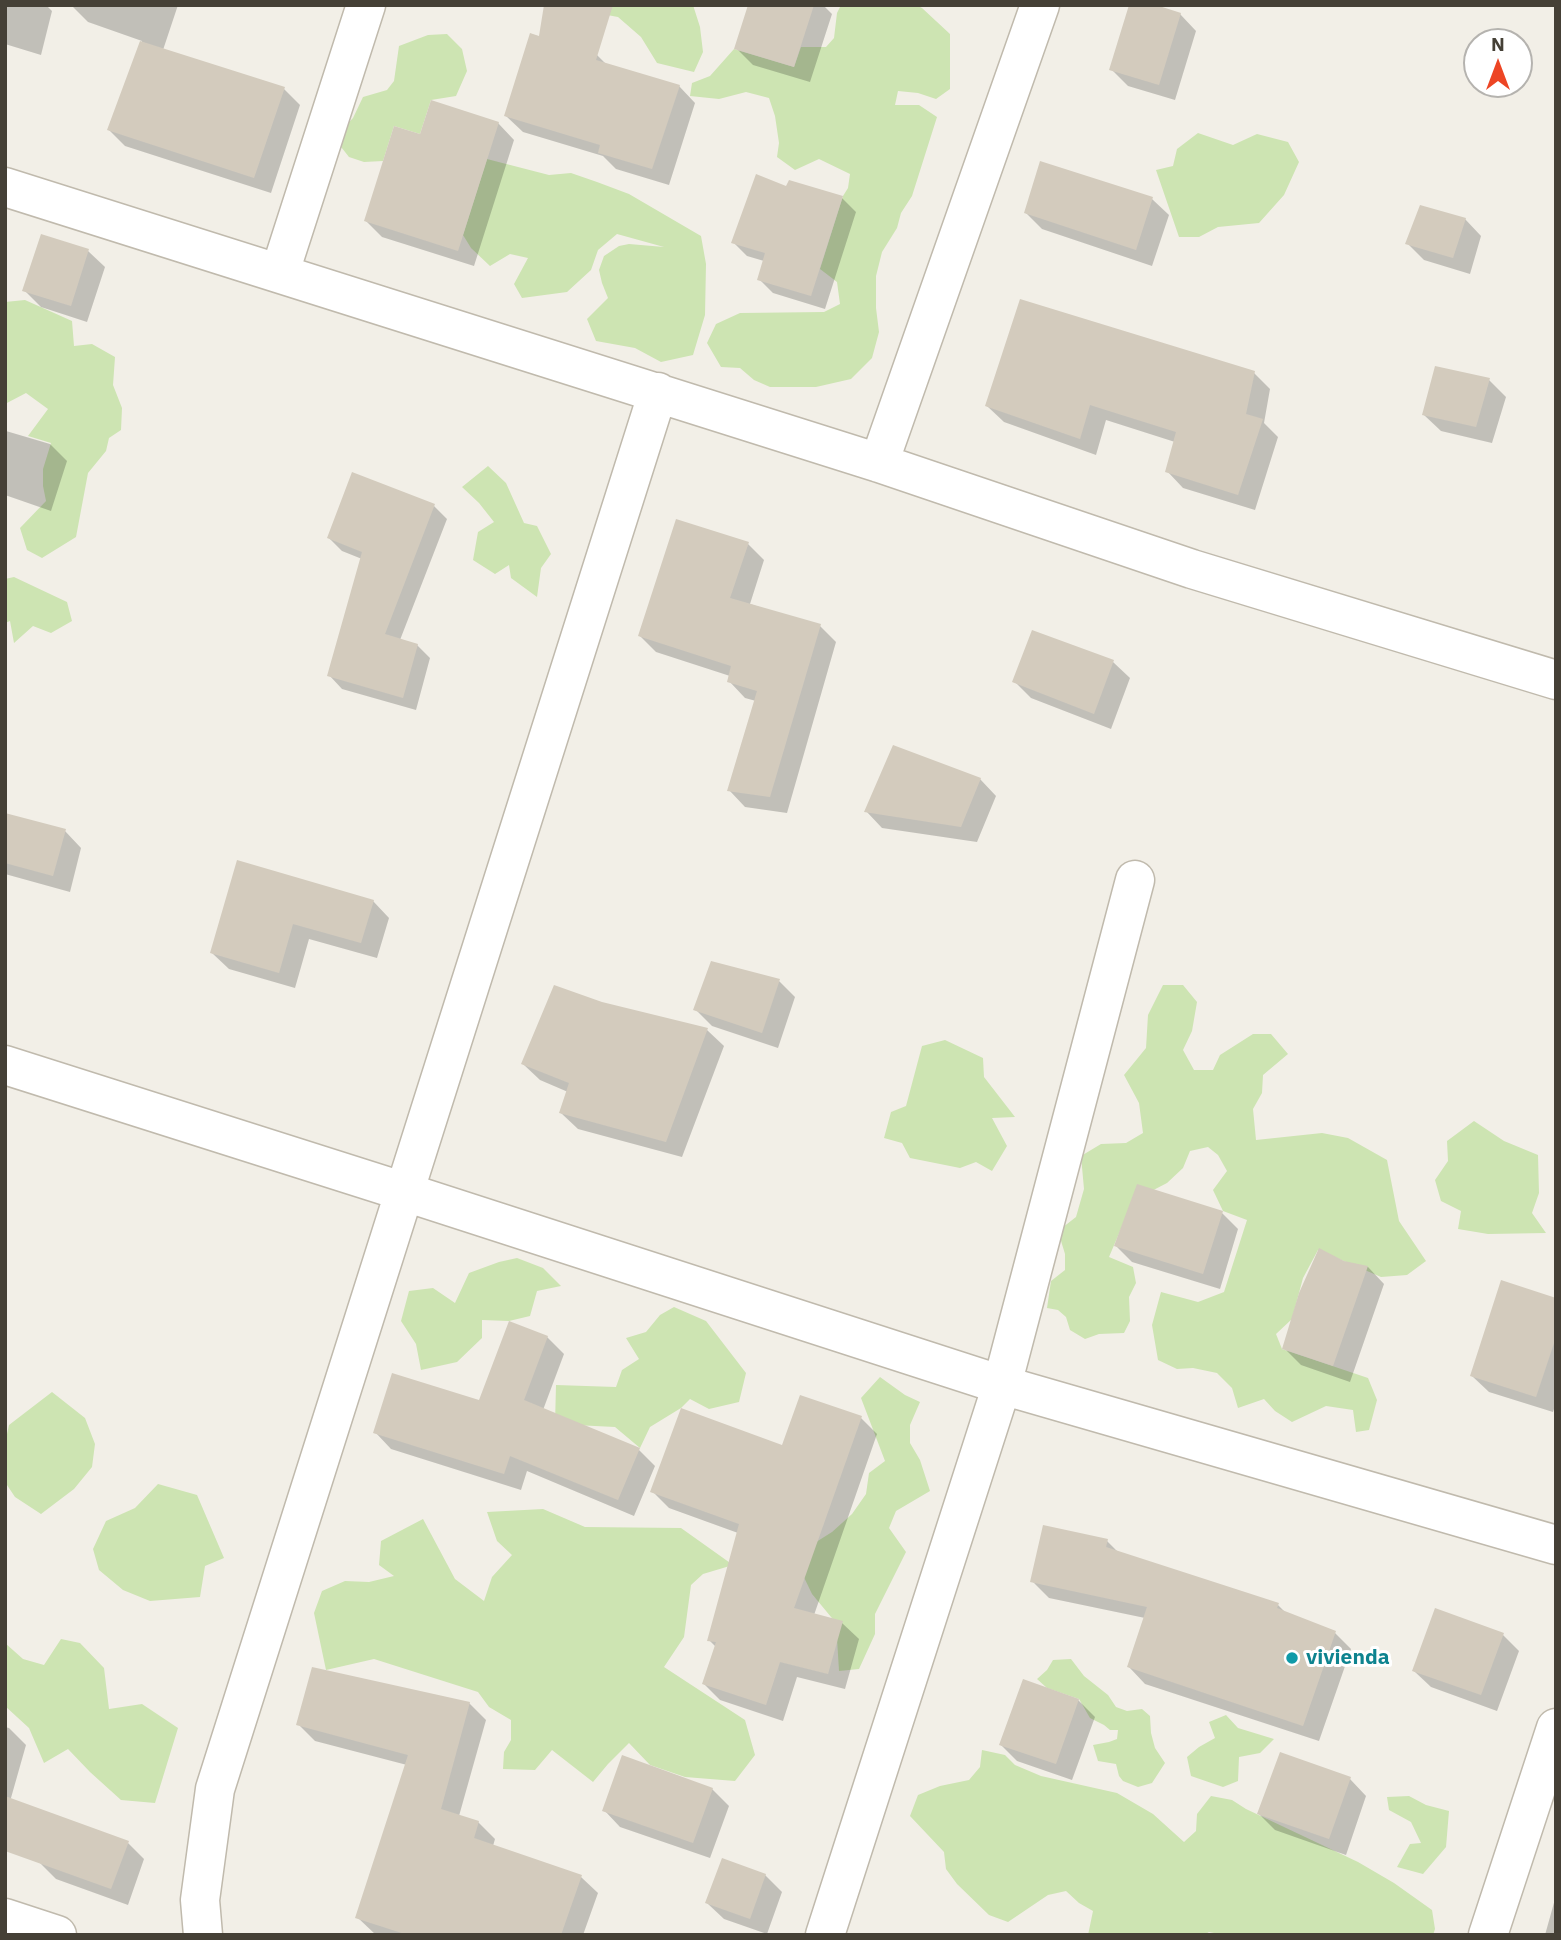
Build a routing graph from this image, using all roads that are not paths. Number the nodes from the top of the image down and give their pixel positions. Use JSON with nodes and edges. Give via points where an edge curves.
{"nodes":[{"id":1,"x":366,"y":5,"type":"edge"},
{"id":2,"x":1040,"y":5,"type":"edge"},
{"id":3,"x":5,"y":187,"type":"edge"},
{"id":4,"x":280,"y":272,"type":"junction"},
{"id":5,"x":658,"y":392,"type":"junction"},
{"id":6,"x":879,"y":463,"type":"junction"},
{"id":7,"x":1556,"y":680,"type":"edge"},
{"id":8,"x":1135,"y":880,"type":"dead end"},
{"id":9,"x":5,"y":1065,"type":"edge"},
{"id":10,"x":405,"y":1192,"type":"junction"},
{"id":11,"x":1002,"y":1385,"type":"junction"},
{"id":12,"x":1556,"y":1545,"type":"edge"},
{"id":13,"x":1556,"y":1728,"type":"edge"},
{"id":14,"x":5,"y":1918,"type":"edge"},
{"id":15,"x":57,"y":1935,"type":"edge"},
{"id":16,"x":203,"y":1935,"type":"edge"},
{"id":17,"x":825,"y":1935,"type":"edge"},
{"id":18,"x":1488,"y":1935,"type":"edge"}],
"edges":[{"from":1,"to":4,"type":"street"},
{"from":2,"to":6,"type":"street"},
{"from":3,"to":4,"type":"street"},
{"from":4,"to":5,"type":"street"},
{"from":5,"to":6,"type":"street"},
{"from":5,"to":10,"type":"street"},
{"from":6,"to":7,"type":"street","via":[[1192,569]]},
{"from":8,"to":11,"type":"street"},
{"from":9,"to":10,"type":"street"},
{"from":10,"to":11,"type":"street"},
{"from":10,"to":16,"type":"street","via":[[215,1788],[200,1900]]},
{"from":11,"to":12,"type":"street"},
{"from":11,"to":17,"type":"street"},
{"from":13,"to":18,"type":"street"},
{"from":14,"to":15,"type":"street"}]}
